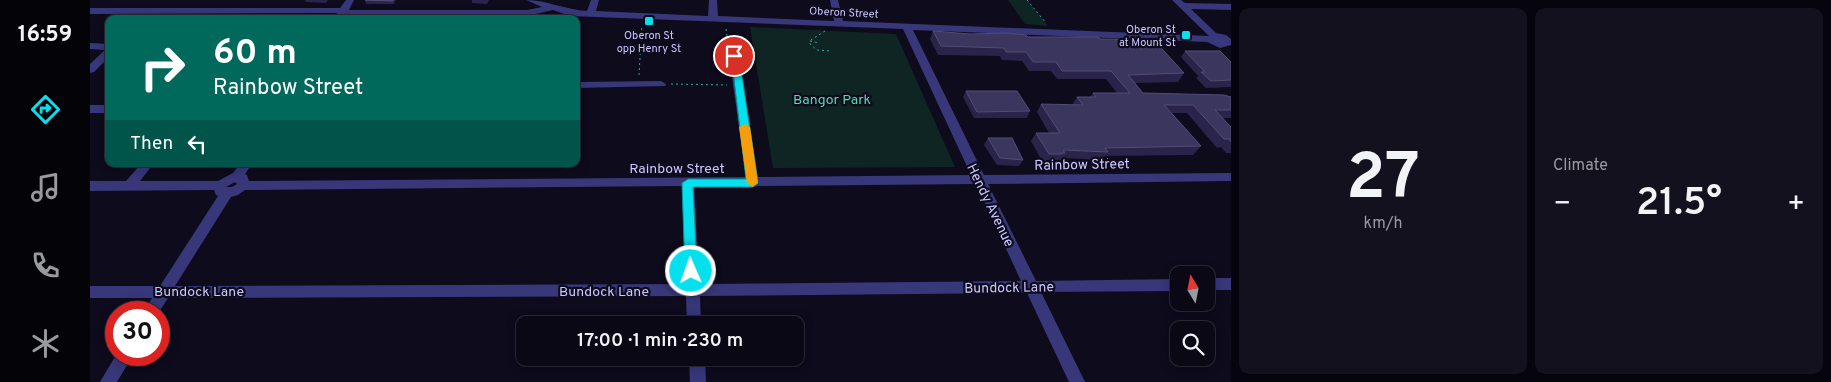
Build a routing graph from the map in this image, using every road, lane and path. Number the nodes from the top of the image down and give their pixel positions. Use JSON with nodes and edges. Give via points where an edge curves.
{"nodes":[{"id":1,"x":110,"y":0,"type":"edge"},
{"id":2,"x":161,"y":0,"type":"edge"},
{"id":3,"x":296,"y":0,"type":"edge"},
{"id":4,"x":350,"y":0,"type":"edge"},
{"id":5,"x":530,"y":0,"type":"edge"},
{"id":6,"x":595,"y":0,"type":"edge"},
{"id":7,"x":713,"y":0,"type":"edge"},
{"id":8,"x":834,"y":0,"type":"edge"},
{"id":9,"x":1027,"y":0,"type":"edge"},
{"id":10,"x":1179,"y":3,"type":"edge"},
{"id":11,"x":1231,"y":7,"type":"edge"},
{"id":12,"x":551,"y":8,"type":"junction"},
{"id":13,"x":150,"y":10,"type":"junction"},
{"id":14,"x":289,"y":10,"type":"junction"},
{"id":15,"x":94,"y":11,"type":"edge"},
{"id":16,"x":592,"y":14,"type":"junction"},
{"id":17,"x":285,"y":15,"type":"edge"},
{"id":18,"x":340,"y":15,"type":"edge"},
{"id":19,"x":713,"y":20,"type":"junction"},
{"id":20,"x":642,"y":23,"type":"dead end"},
{"id":21,"x":824,"y":24,"type":"junction"},
{"id":22,"x":839,"y":24,"type":"junction"},
{"id":23,"x":1049,"y":27,"type":"dead end"},
{"id":24,"x":907,"y":28,"type":"junction"},
{"id":25,"x":1211,"y":37,"type":"junction"},
{"id":26,"x":810,"y":41,"type":"junction"},
{"id":27,"x":819,"y":43,"type":"dead end"},
{"id":28,"x":1228,"y":44,"type":"edge"},
{"id":29,"x":90,"y":46,"type":"edge"},
{"id":30,"x":105,"y":47,"type":"edge"},
{"id":31,"x":831,"y":51,"type":"dead end"},
{"id":32,"x":105,"y":55,"type":"edge"},
{"id":33,"x":734,"y":56,"type":"dead end"},
{"id":34,"x":90,"y":70,"type":"edge"},
{"id":35,"x":638,"y":84,"type":"junction"},
{"id":36,"x":661,"y":84,"type":"joint"},
{"id":37,"x":580,"y":85,"type":"edge"},
{"id":38,"x":731,"y":85,"type":"dead end"},
{"id":39,"x":90,"y":109,"type":"edge"},
{"id":40,"x":105,"y":109,"type":"edge"},
{"id":41,"x":1102,"y":152,"type":"edge"},
{"id":42,"x":1112,"y":166,"type":"dead end"},
{"id":43,"x":145,"y":167,"type":"edge"},
{"id":44,"x":245,"y":167,"type":"edge"},
{"id":45,"x":1231,"y":177,"type":"edge"},
{"id":46,"x":979,"y":180,"type":"junction"},
{"id":47,"x":240,"y":181,"type":"junction"},
{"id":48,"x":688,"y":183,"type":"junction"},
{"id":49,"x":753,"y":183,"type":"junction"},
{"id":50,"x":130,"y":185,"type":"junction"},
{"id":51,"x":90,"y":186,"type":"edge"},
{"id":52,"x":223,"y":189,"type":"junction"},
{"id":53,"x":1215,"y":284,"type":"edge"},
{"id":54,"x":1231,"y":284,"type":"edge"},
{"id":55,"x":1170,"y":285,"type":"edge"},
{"id":56,"x":1031,"y":287,"type":"junction"},
{"id":57,"x":692,"y":290,"type":"junction"},
{"id":58,"x":165,"y":291,"type":"junction"},
{"id":59,"x":90,"y":292,"type":"edge"},
{"id":60,"x":159,"y":301,"type":"edge"},
{"id":61,"x":693,"y":316,"type":"edge"},
{"id":62,"x":118,"y":366,"type":"edge"},
{"id":63,"x":697,"y":366,"type":"edge"},
{"id":64,"x":108,"y":382,"type":"edge"},
{"id":65,"x":698,"y":382,"type":"edge"},
{"id":66,"x":1077,"y":382,"type":"edge"}],
"edges":[{"from":1,"to":15,"type":"street"},
{"from":2,"to":13,"type":"street"},
{"from":3,"to":14,"type":"street"},
{"from":4,"to":18,"type":"street"},
{"from":5,"to":12,"type":"street"},
{"from":6,"to":16,"type":"street"},
{"from":7,"to":19,"type":"street"},
{"from":8,"to":22,"type":"street"},
{"from":9,"to":23,"type":"path"},
{"from":10,"to":11,"type":"street"},
{"from":10,"to":25,"type":"street"},
{"from":12,"to":16,"type":"street","name":"Oberon Street"},
{"from":12,"to":18,"type":"street","name":"Oberon Street","via":[[528,13]]},
{"from":13,"to":14,"type":"street","name":"Oberon Street"},
{"from":13,"to":15,"type":"street","name":"Oberon Street"},
{"from":14,"to":17,"type":"street"},
{"from":14,"to":18,"type":"street","name":"Oberon Street"},
{"from":16,"to":19,"type":"street","name":"Oberon Street"},
{"from":19,"to":21,"type":"street","name":"Oberon Street"},
{"from":20,"to":35,"type":"path"},
{"from":21,"to":22,"type":"street","name":"Oberon Street"},
{"from":21,"to":26,"type":"path","via":[[825,32]]},
{"from":22,"to":24,"type":"street","name":"Oberon Street"},
{"from":24,"to":25,"type":"street","name":"Oberon Street"},
{"from":24,"to":46,"type":"street","name":"Hendy Avenue"},
{"from":25,"to":28,"type":"street"},
{"from":26,"to":27,"type":"path"},
{"from":26,"to":31,"type":"path","via":[[813,48]]},
{"from":29,"to":30,"type":"street"},
{"from":32,"to":34,"type":"street"},
{"from":33,"to":49,"type":"street"},
{"from":35,"to":36,"type":"street"},
{"from":35,"to":37,"type":"street"},
{"from":36,"to":38,"type":"path"},
{"from":39,"to":40,"type":"street"},
{"from":41,"to":42,"type":"path"},
{"from":43,"to":50,"type":"street"},
{"from":44,"to":47,"type":"street"},
{"from":45,"to":46,"type":"street","name":"Rainbow Street"},
{"from":46,"to":49,"type":"street","name":"Rainbow Street"},
{"from":46,"to":56,"type":"street","name":"Hendy Avenue"},
{"from":47,"to":48,"type":"street","name":"Rainbow Street"},
{"from":47,"to":52,"type":"street","via":[[234,192]]},
{"from":48,"to":49,"type":"street","name":"Rainbow Street"},
{"from":48,"to":57,"type":"street"},
{"from":50,"to":51,"type":"street"},
{"from":50,"to":52,"type":"street"},
{"from":52,"to":58,"type":"street"},
{"from":53,"to":54,"type":"street"},
{"from":55,"to":56,"type":"street","name":"Bundock Lane"},
{"from":56,"to":57,"type":"street","name":"Bundock Lane"},
{"from":56,"to":66,"type":"street","name":"Hendy Avenue"},
{"from":57,"to":58,"type":"street","name":"Bundock Lane"},
{"from":57,"to":61,"type":"street"},
{"from":58,"to":59,"type":"street","name":"Bundock Lane"},
{"from":58,"to":60,"type":"street"},
{"from":62,"to":64,"type":"street"},
{"from":63,"to":65,"type":"street"}]}
